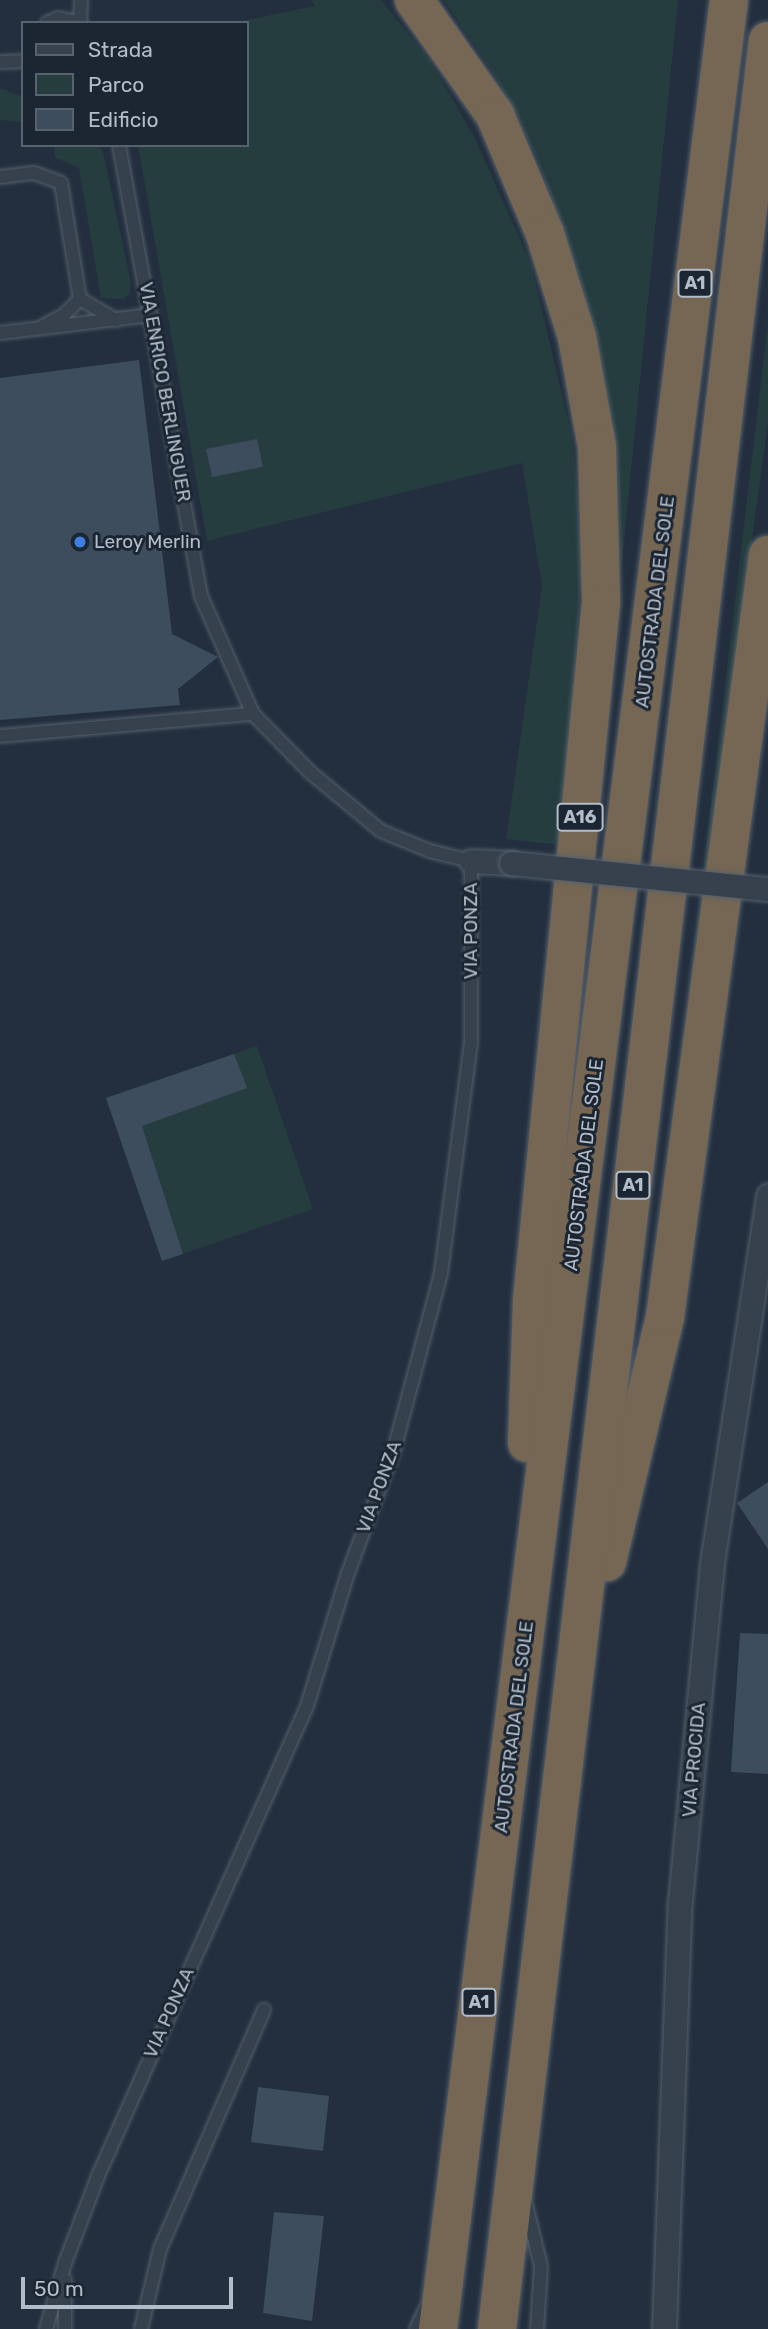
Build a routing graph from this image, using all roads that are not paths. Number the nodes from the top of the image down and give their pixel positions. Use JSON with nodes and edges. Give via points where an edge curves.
{"nodes":[{"id":1,"x":81,"y":0,"type":"edge"},
{"id":2,"x":414,"y":0,"type":"edge"},
{"id":3,"x":729,"y":0,"type":"edge"},
{"id":4,"x":52,"y":21,"type":"edge"},
{"id":5,"x":73,"y":21,"type":"edge"},
{"id":6,"x":81,"y":21,"type":"edge"},
{"id":7,"x":768,"y":41,"type":"edge"},
{"id":8,"x":21,"y":61,"type":"edge"},
{"id":9,"x":0,"y":62,"type":"edge"},
{"id":10,"x":119,"y":147,"type":"edge"},
{"id":11,"x":0,"y":177,"type":"edge"},
{"id":12,"x":80,"y":299,"type":"junction"},
{"id":13,"x":151,"y":315,"type":"junction"},
{"id":14,"x":116,"y":320,"type":"junction"},
{"id":15,"x":37,"y":329,"type":"junction"},
{"id":16,"x":0,"y":333,"type":"edge"},
{"id":17,"x":768,"y":555,"type":"edge"},
{"id":18,"x":253,"y":714,"type":"junction"},
{"id":19,"x":0,"y":736,"type":"edge"},
{"id":20,"x":471,"y":861,"type":"junction"},
{"id":21,"x":768,"y":889,"type":"edge"},
{"id":22,"x":768,"y":1195,"type":"edge"},
{"id":23,"x":521,"y":1675,"type":"junction"},
{"id":24,"x":574,"y":1679,"type":"junction"},
{"id":25,"x":264,"y":2010,"type":"dead end"},
{"id":26,"x":517,"y":2166,"type":"junction"},
{"id":27,"x":65,"y":2263,"type":"junction"},
{"id":28,"x":445,"y":2270,"type":"junction"},
{"id":29,"x":46,"y":2329,"type":"edge"},
{"id":30,"x":65,"y":2329,"type":"edge"},
{"id":31,"x":141,"y":2329,"type":"edge"},
{"id":32,"x":416,"y":2329,"type":"edge"},
{"id":33,"x":438,"y":2329,"type":"edge"},
{"id":34,"x":497,"y":2329,"type":"edge"},
{"id":35,"x":537,"y":2329,"type":"edge"},
{"id":36,"x":664,"y":2329,"type":"edge"}],
"edges":[{"from":1,"to":6,"type":"lane"},
{"from":2,"to":23,"type":"highway","number":"A16","via":[[495,115],[545,234],[577,337],[597,447],[601,604],[532,1301]]},
{"from":3,"to":23,"type":"highway","name":"AUTOSTRADA DEL SOLE","number":"A1"},
{"from":4,"to":5,"type":"lane"},
{"from":7,"to":24,"type":"highway","number":"A1"},
{"from":8,"to":9,"type":"lane"},
{"from":10,"to":13,"type":"lane","name":"VIA ENRICO BERLINGUER"},
{"from":11,"to":12,"type":"lane","via":[[33,173],[61,183]]},
{"from":12,"to":14,"type":"lane"},
{"from":12,"to":15,"type":"lane","via":[[64,315]]},
{"from":13,"to":14,"type":"lane"},
{"from":13,"to":18,"type":"lane","name":"VIA ENRICO BERLINGUER","via":[[201,596]]},
{"from":14,"to":15,"type":"lane"},
{"from":15,"to":16,"type":"lane"},
{"from":17,"to":24,"type":"highway","via":[[665,1317],[624,1501]]},
{"from":18,"to":19,"type":"lane"},
{"from":18,"to":20,"type":"lane","name":"VIA PONZA","via":[[311,773],[380,831]]},
{"from":20,"to":21,"type":"street","bridge":true},
{"from":20,"to":27,"type":"lane","name":"VIA PONZA","via":[[471,1043],[462,1130],[441,1273],[394,1450],[348,1573],[307,1706],[149,2057]]},
{"from":22,"to":36,"type":"street","name":"VIA PROCIDA","via":[[712,1563],[685,1848],[666,2188]]},
{"from":23,"to":28,"type":"highway","name":"AUTOSTRADA DEL SOLE","number":"A1"},
{"from":24,"to":26,"type":"highway","number":"A1"},
{"from":25,"to":31,"type":"lane","via":[[160,2249]]},
{"from":26,"to":34,"type":"highway","number":"A1"},
{"from":26,"to":35,"type":"lane","via":[[541,2266]]},
{"from":27,"to":29,"type":"lane","name":"VIA PONZA"},
{"from":27,"to":30,"type":"lane"},
{"from":28,"to":32,"type":"lane"},
{"from":28,"to":33,"type":"highway","name":"AUTOSTRADA DEL SOLE","number":"A1"}]}
